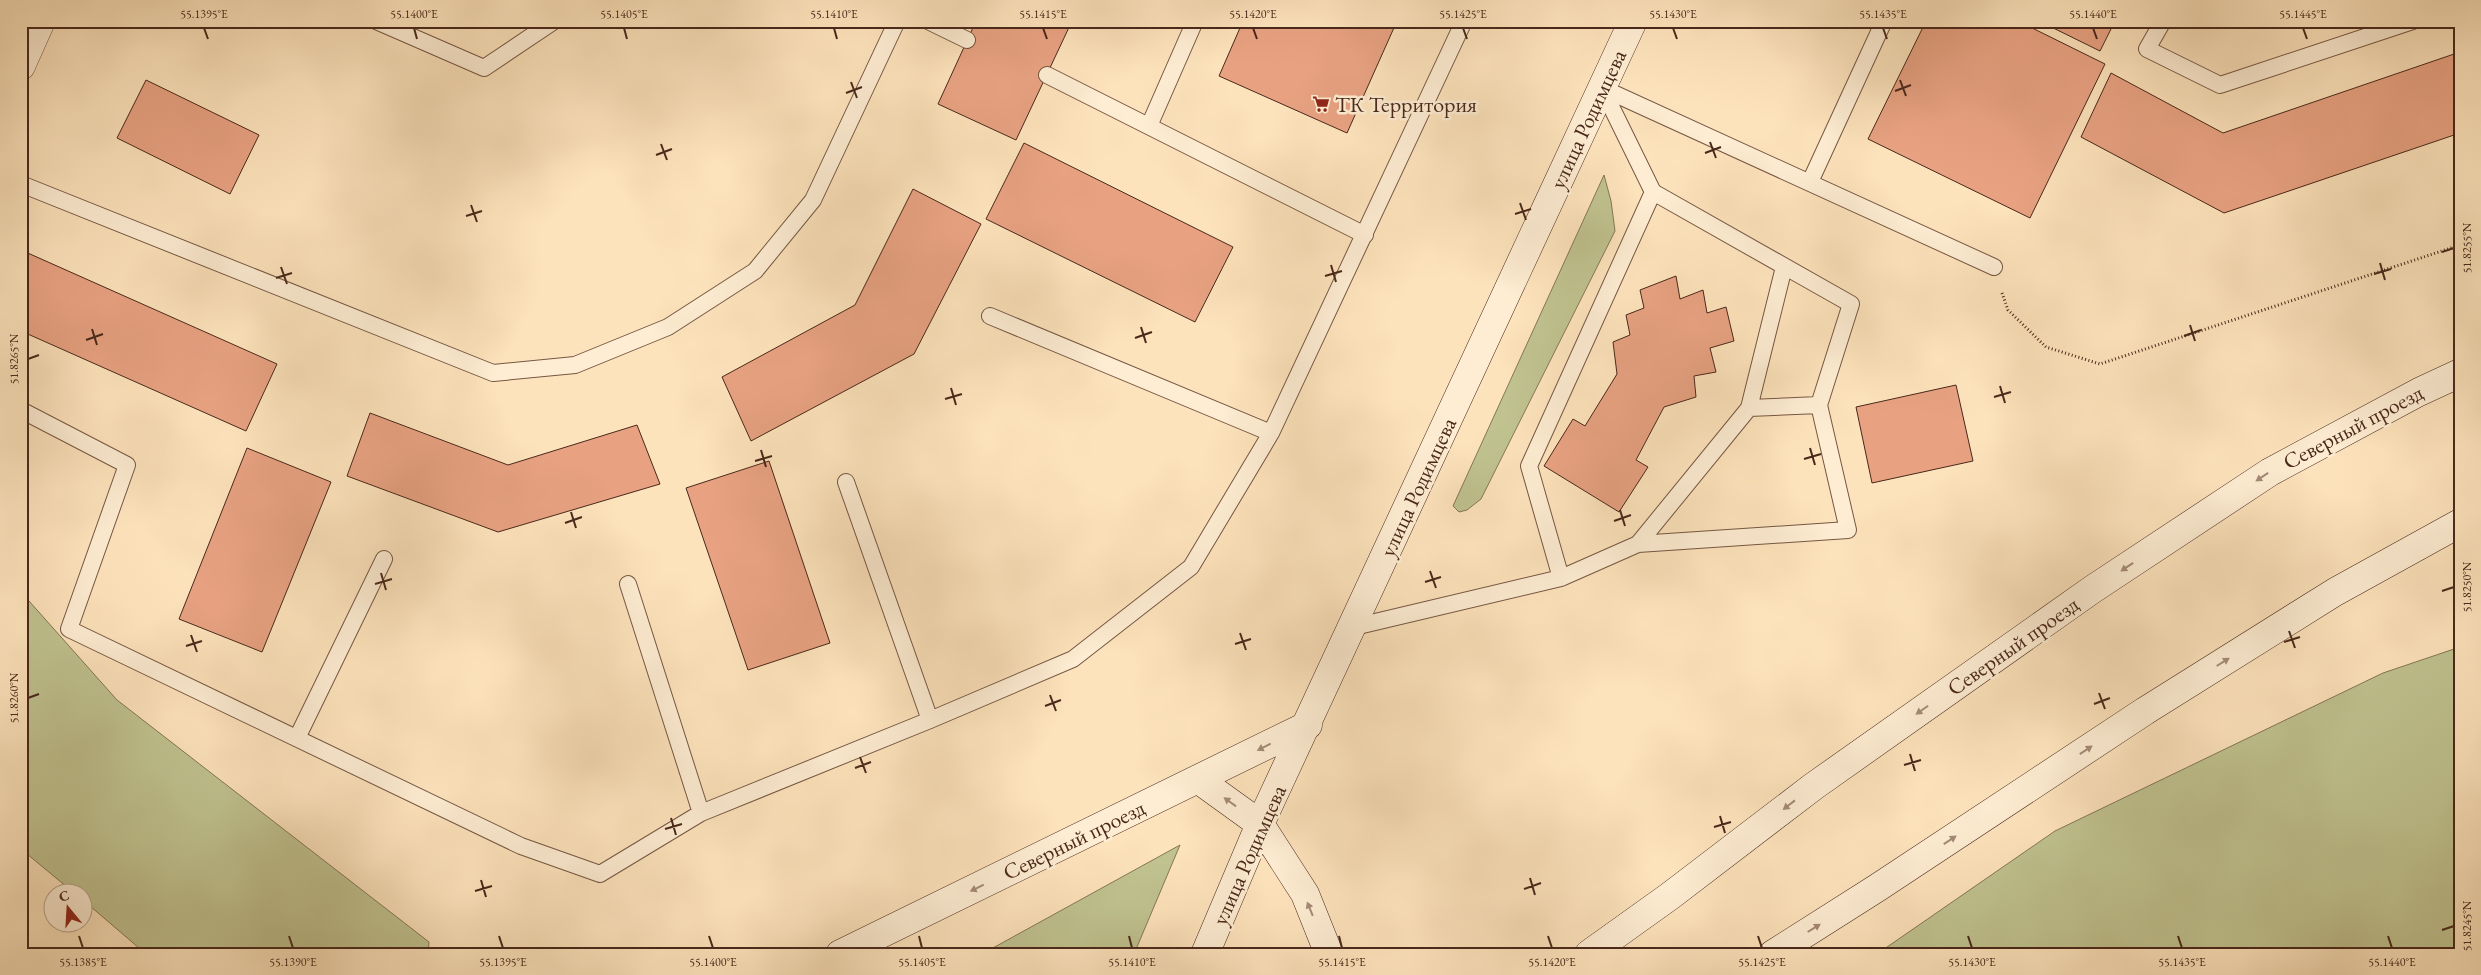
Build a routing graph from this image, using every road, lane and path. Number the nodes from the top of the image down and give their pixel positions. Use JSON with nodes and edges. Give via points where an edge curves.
{"nodes":[{"id":1,"x":41,"y":21,"type":"edge"},
{"id":2,"x":376,"y":21,"type":"edge"},
{"id":3,"x":554,"y":21,"type":"edge"},
{"id":4,"x":897,"y":21,"type":"edge"},
{"id":5,"x":928,"y":21,"type":"edge"},
{"id":6,"x":1195,"y":21,"type":"edge"},
{"id":7,"x":1464,"y":21,"type":"edge"},
{"id":8,"x":1633,"y":21,"type":"edge"},
{"id":9,"x":1884,"y":21,"type":"edge"},
{"id":10,"x":2163,"y":21,"type":"edge"},
{"id":11,"x":2414,"y":21,"type":"edge"},
{"id":12,"x":967,"y":40,"type":"dead end"},
{"id":13,"x":21,"y":66,"type":"edge"},
{"id":14,"x":1047,"y":75,"type":"dead end"},
{"id":15,"x":1602,"y":88,"type":"junction"},
{"id":16,"x":1150,"y":126,"type":"junction"},
{"id":17,"x":1810,"y":182,"type":"junction"},
{"id":18,"x":21,"y":184,"type":"edge"},
{"id":19,"x":1653,"y":192,"type":"junction"},
{"id":20,"x":1365,"y":235,"type":"junction"},
{"id":21,"x":2460,"y":246,"type":"edge"},
{"id":22,"x":1784,"y":267,"type":"junction"},
{"id":23,"x":1994,"y":267,"type":"joint"},
{"id":24,"x":990,"y":316,"type":"dead end"},
{"id":25,"x":2460,"y":373,"type":"edge"},
{"id":26,"x":1819,"y":405,"type":"junction"},
{"id":27,"x":1749,"y":408,"type":"junction"},
{"id":28,"x":21,"y":410,"type":"edge"},
{"id":29,"x":1271,"y":433,"type":"junction"},
{"id":30,"x":846,"y":482,"type":"dead end"},
{"id":31,"x":2460,"y":523,"type":"edge"},
{"id":32,"x":1638,"y":544,"type":"junction"},
{"id":33,"x":384,"y":559,"type":"dead end"},
{"id":34,"x":1561,"y":578,"type":"junction"},
{"id":35,"x":628,"y":584,"type":"dead end"},
{"id":36,"x":1354,"y":627,"type":"junction"},
{"id":37,"x":930,"y":720,"type":"junction"},
{"id":38,"x":1308,"y":725,"type":"junction"},
{"id":39,"x":297,"y":738,"type":"junction"},
{"id":40,"x":1199,"y":780,"type":"junction"},
{"id":41,"x":702,"y":813,"type":"junction"},
{"id":42,"x":1260,"y":824,"type":"junction"},
{"id":43,"x":840,"y":954,"type":"edge"},
{"id":44,"x":1205,"y":954,"type":"edge"},
{"id":45,"x":1329,"y":954,"type":"edge"},
{"id":46,"x":1589,"y":954,"type":"edge"},
{"id":47,"x":1773,"y":954,"type":"edge"}],
"edges":[{"from":1,"to":13,"type":"main road"},
{"from":2,"to":3,"type":"lane","via":[[484,68]]},
{"from":4,"to":18,"type":"lane","via":[[813,200],[756,271],[668,327],[575,365],[493,373]]},
{"from":5,"to":12,"type":"lane"},
{"from":6,"to":16,"type":"lane"},
{"from":7,"to":20,"type":"lane"},
{"from":8,"to":15,"type":"main road","name":"улица Родимцева"},
{"from":9,"to":17,"type":"lane"},
{"from":10,"to":11,"type":"lane","via":[[2147,49],[2220,85]]},
{"from":14,"to":16,"type":"lane"},
{"from":15,"to":17,"type":"lane"},
{"from":15,"to":19,"type":"lane"},
{"from":15,"to":36,"type":"main road","name":"улица Родимцева"},
{"from":16,"to":20,"type":"lane"},
{"from":17,"to":23,"type":"lane"},
{"from":19,"to":22,"type":"lane"},
{"from":19,"to":34,"type":"lane","via":[[1529,466]]},
{"from":20,"to":29,"type":"lane"},
{"from":21,"to":23,"type":"path","via":[[2100,364],[2046,347],[2008,310]]},
{"from":22,"to":26,"type":"lane","via":[[1851,304]]},
{"from":22,"to":27,"type":"lane"},
{"from":24,"to":29,"type":"lane"},
{"from":25,"to":46,"type":"main road","name":"Северный проезд","one_way":true,"via":[[2270,472],[2117,573],[1814,786]]},
{"from":26,"to":27,"type":"lane"},
{"from":26,"to":32,"type":"lane","via":[[1848,530]]},
{"from":27,"to":32,"type":"lane"},
{"from":28,"to":39,"type":"lane","via":[[127,464],[69,629]]},
{"from":29,"to":37,"type":"lane","via":[[1191,568],[1073,659]]},
{"from":30,"to":37,"type":"lane"},
{"from":47,"to":31,"type":"main road","one_way":true,"via":[[2326,597]]},
{"from":32,"to":34,"type":"lane"},
{"from":33,"to":39,"type":"lane"},
{"from":34,"to":36,"type":"lane"},
{"from":35,"to":41,"type":"lane"},
{"from":36,"to":38,"type":"main road","name":"улица Родимцева"},
{"from":37,"to":41,"type":"lane"},
{"from":38,"to":40,"type":"main road","name":"Северный проезд","one_way":true},
{"from":38,"to":42,"type":"main road","name":"улица Родимцева"},
{"from":39,"to":41,"type":"lane","via":[[521,846],[600,874]]},
{"from":42,"to":40,"type":"main road","one_way":true},
{"from":40,"to":43,"type":"main road","name":"Северный проезд","one_way":true},
{"from":42,"to":44,"type":"main road","name":"улица Родимцева"},
{"from":45,"to":42,"type":"main road","one_way":true,"via":[[1305,894]]}]}
